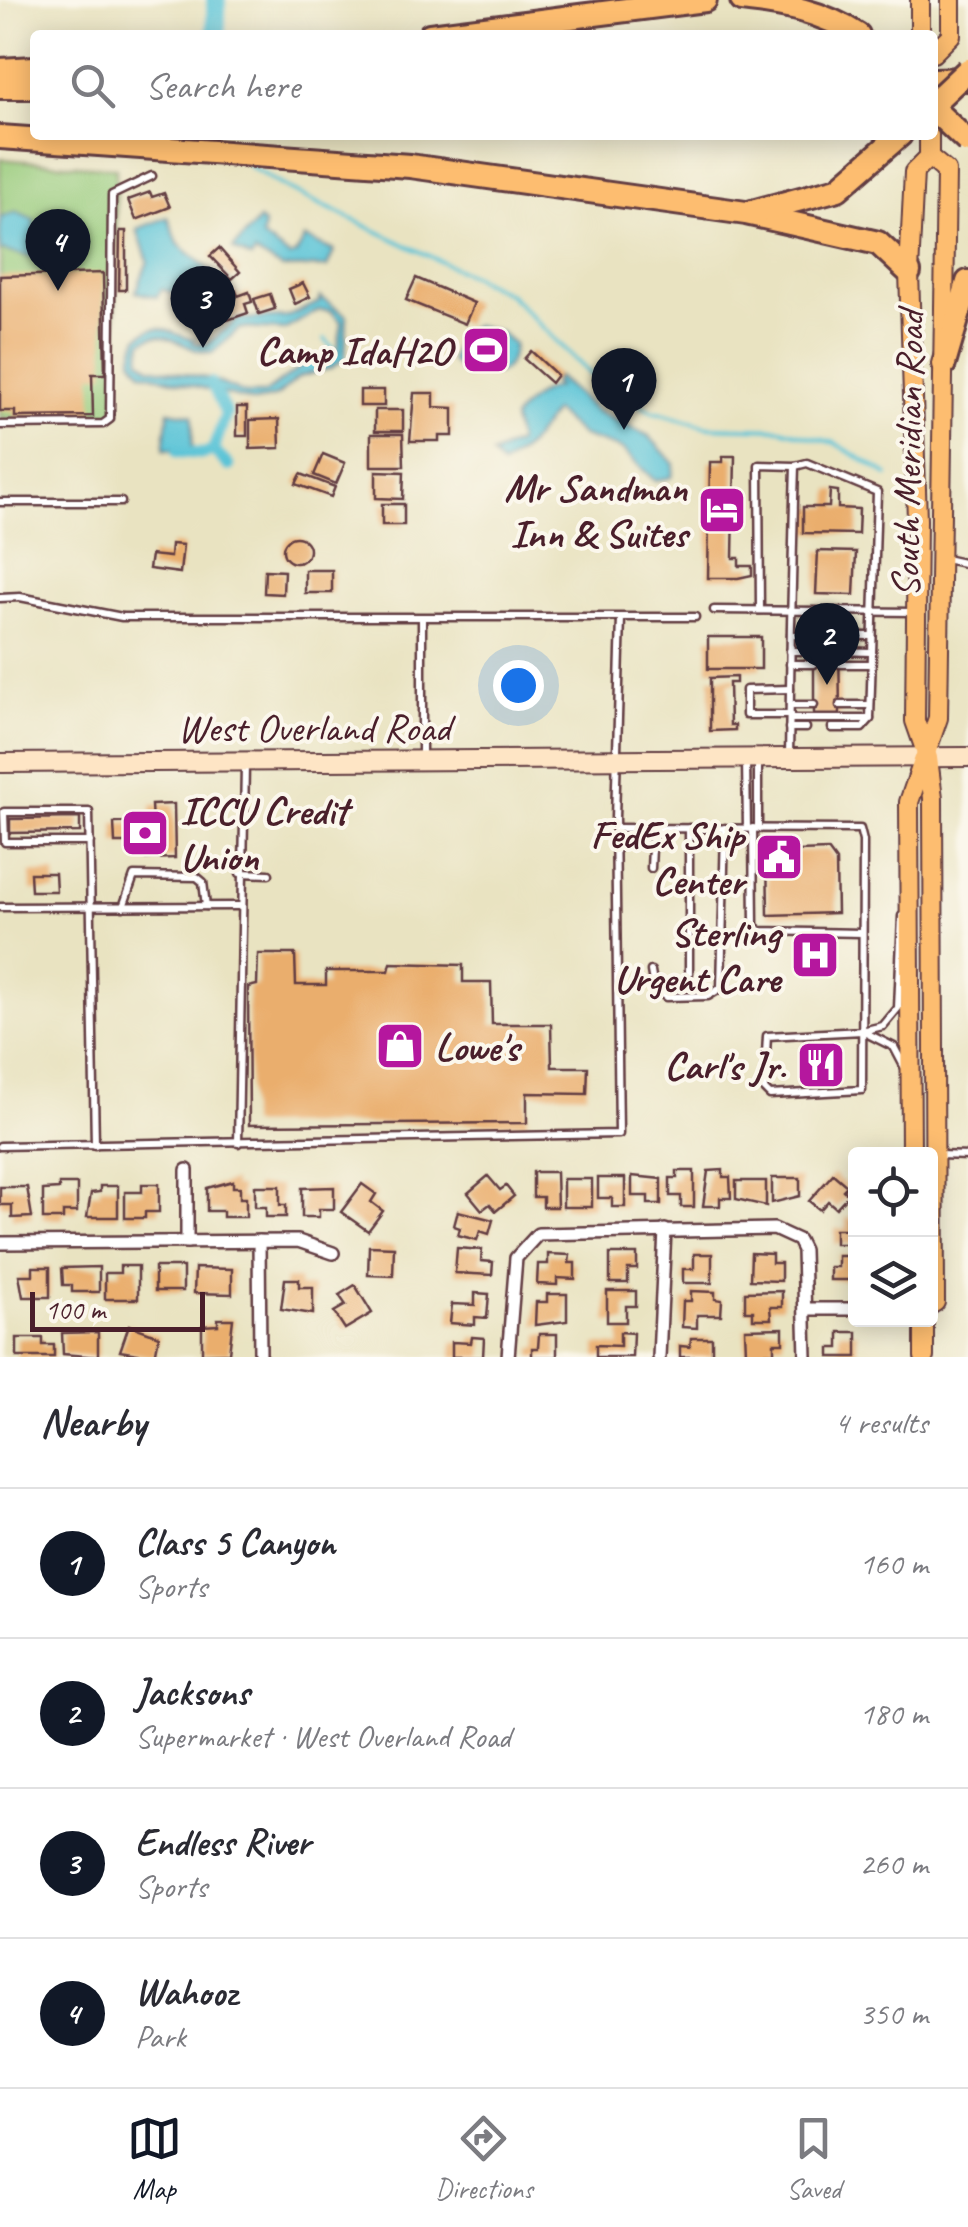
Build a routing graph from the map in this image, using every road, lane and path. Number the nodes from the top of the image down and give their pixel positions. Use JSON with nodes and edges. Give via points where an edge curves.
{"nodes":[{"id":1,"x":705,"y":0,"type":"edge"},
{"id":2,"x":742,"y":0,"type":"edge"},
{"id":3,"x":920,"y":0,"type":"edge"},
{"id":4,"x":951,"y":0,"type":"edge"},
{"id":5,"x":469,"y":30,"type":"edge"},
{"id":6,"x":850,"y":30,"type":"edge"},
{"id":7,"x":920,"y":30,"type":"edge"},
{"id":8,"x":938,"y":48,"type":"edge"},
{"id":9,"x":30,"y":68,"type":"edge"},
{"id":10,"x":0,"y":70,"type":"edge"},
{"id":11,"x":968,"y":70,"type":"edge"},
{"id":12,"x":938,"y":80,"type":"edge"},
{"id":13,"x":968,"y":80,"type":"edge"},
{"id":14,"x":0,"y":87,"type":"edge"},
{"id":15,"x":30,"y":87,"type":"edge"},
{"id":16,"x":938,"y":101,"type":"edge"},
{"id":17,"x":938,"y":111,"type":"edge"},
{"id":18,"x":938,"y":123,"type":"edge"},
{"id":19,"x":0,"y":124,"type":"edge"},
{"id":20,"x":30,"y":124,"type":"edge"},
{"id":21,"x":968,"y":124,"type":"edge"},
{"id":22,"x":0,"y":136,"type":"edge"},
{"id":23,"x":30,"y":138,"type":"edge"},
{"id":24,"x":55,"y":140,"type":"edge"},
{"id":25,"x":895,"y":140,"type":"edge"},
{"id":26,"x":929,"y":140,"type":"edge"},
{"id":27,"x":968,"y":142,"type":"edge"},
{"id":28,"x":929,"y":156,"type":"junction"},
{"id":29,"x":152,"y":176,"type":"dead end"},
{"id":30,"x":746,"y":214,"type":"junction"},
{"id":31,"x":909,"y":272,"type":"junction"},
{"id":32,"x":968,"y":282,"type":"edge"},
{"id":33,"x":944,"y":364,"type":"junction"},
{"id":34,"x":0,"y":425,"type":"edge"},
{"id":35,"x":794,"y":466,"type":"junction"},
{"id":36,"x":0,"y":502,"type":"edge"},
{"id":37,"x":120,"y":502,"type":"dead end"},
{"id":38,"x":942,"y":558,"type":"junction"},
{"id":39,"x":968,"y":564,"type":"edge"},
{"id":40,"x":0,"y":598,"type":"edge"},
{"id":41,"x":714,"y":610,"type":"dead end"},
{"id":42,"x":760,"y":610,"type":"junction"},
{"id":43,"x":791,"y":610,"type":"junction"},
{"id":44,"x":872,"y":611,"type":"junction"},
{"id":45,"x":916,"y":612,"type":"junction"},
{"id":46,"x":422,"y":617,"type":"junction"},
{"id":47,"x":621,"y":618,"type":"junction"},
{"id":48,"x":695,"y":618,"type":"dead end"},
{"id":49,"x":791,"y":635,"type":"junction"},
{"id":50,"x":871,"y":636,"type":"junction"},
{"id":51,"x":790,"y":651,"type":"junction"},
{"id":52,"x":814,"y":651,"type":"dead end"},
{"id":53,"x":840,"y":651,"type":"dead end"},
{"id":54,"x":871,"y":652,"type":"junction"},
{"id":55,"x":790,"y":664,"type":"junction"},
{"id":56,"x":814,"y":664,"type":"dead end"},
{"id":57,"x":840,"y":664,"type":"dead end"},
{"id":58,"x":870,"y":664,"type":"junction"},
{"id":59,"x":790,"y":689,"type":"junction"},
{"id":60,"x":870,"y":704,"type":"junction"},
{"id":61,"x":790,"y":705,"type":"junction"},
{"id":62,"x":814,"y":705,"type":"dead end"},
{"id":63,"x":840,"y":705,"type":"dead end"},
{"id":64,"x":790,"y":717,"type":"junction"},
{"id":65,"x":870,"y":719,"type":"junction"},
{"id":66,"x":790,"y":728,"type":"junction"},
{"id":67,"x":806,"y":728,"type":"dead end"},
{"id":68,"x":832,"y":728,"type":"dead end"},
{"id":69,"x":968,"y":757,"type":"edge"},
{"id":70,"x":928,"y":758,"type":"junction"},
{"id":71,"x":752,"y":759,"type":"junction"},
{"id":72,"x":789,"y":759,"type":"junction"},
{"id":73,"x":616,"y":760,"type":"junction"},
{"id":74,"x":245,"y":762,"type":"junction"},
{"id":75,"x":422,"y":762,"type":"junction"},
{"id":76,"x":0,"y":763,"type":"edge"},
{"id":77,"x":615,"y":828,"type":"junction"},
{"id":78,"x":653,"y":828,"type":"junction"},
{"id":79,"x":689,"y":828,"type":"junction"},
{"id":80,"x":724,"y":828,"type":"junction"},
{"id":81,"x":753,"y":828,"type":"junction"},
{"id":82,"x":2,"y":831,"type":"edge"},
{"id":83,"x":90,"y":842,"type":"junction"},
{"id":84,"x":652,"y":868,"type":"dead end"},
{"id":85,"x":240,"y":873,"type":"junction"},
{"id":86,"x":268,"y":874,"type":"dead end"},
{"id":87,"x":910,"y":875,"type":"junction"},
{"id":88,"x":206,"y":906,"type":"junction"},
{"id":89,"x":239,"y":906,"type":"junction"},
{"id":90,"x":0,"y":907,"type":"edge"},
{"id":91,"x":123,"y":907,"type":"junction"},
{"id":92,"x":92,"y":908,"type":"junction"},
{"id":93,"x":862,"y":933,"type":"junction"},
{"id":94,"x":651,"y":971,"type":"dead end"},
{"id":95,"x":690,"y":972,"type":"dead end"},
{"id":96,"x":862,"y":1031,"type":"junction"},
{"id":97,"x":911,"y":1081,"type":"junction"},
{"id":98,"x":238,"y":1143,"type":"junction"},
{"id":99,"x":95,"y":1145,"type":"junction"},
{"id":100,"x":0,"y":1146,"type":"edge"},
{"id":101,"x":911,"y":1147,"type":"edge"},
{"id":102,"x":935,"y":1147,"type":"edge"},
{"id":103,"x":938,"y":1156,"type":"edge"},
{"id":104,"x":968,"y":1156,"type":"edge"},
{"id":105,"x":187,"y":1170,"type":"dead end"},
{"id":106,"x":665,"y":1230,"type":"junction"},
{"id":107,"x":259,"y":1241,"type":"junction"},
{"id":108,"x":187,"y":1242,"type":"junction"},
{"id":109,"x":0,"y":1243,"type":"edge"},
{"id":110,"x":333,"y":1254,"type":"dead end"},
{"id":111,"x":806,"y":1309,"type":"junction"},
{"id":112,"x":848,"y":1309,"type":"edge"},
{"id":113,"x":924,"y":1327,"type":"edge"},
{"id":114,"x":260,"y":1357,"type":"edge"},
{"id":115,"x":508,"y":1357,"type":"edge"},
{"id":116,"x":659,"y":1357,"type":"edge"},
{"id":117,"x":806,"y":1357,"type":"edge"},
{"id":118,"x":924,"y":1357,"type":"edge"}],
"edges":[{"from":1,"to":5,"type":"highway"},
{"from":2,"to":6,"type":"highway","via":[[797,7]]},
{"from":3,"to":7,"type":"main road"},
{"from":4,"to":8,"type":"main road","via":[[951,35]]},
{"from":9,"to":10,"type":"highway"},
{"from":11,"to":16,"type":"highway","bridge":true},
{"from":12,"to":13,"type":"highway"},
{"from":14,"to":15,"type":"highway"},
{"from":17,"to":27,"type":"highway","bridge":true},
{"from":18,"to":21,"type":"highway"},
{"from":19,"to":20,"type":"highway"},
{"from":22,"to":23,"type":"highway"},
{"from":24,"to":30,"type":"highway","via":[[410,166]]},
{"from":25,"to":30,"type":"highway","via":[[838,189]]},
{"from":26,"to":28,"type":"main road","name":"South Meridian Road"},
{"from":28,"to":31,"type":"main road","name":"South Meridian Road","via":[[914,172]]},
{"from":28,"to":33,"type":"main road","name":"South Meridian Road","via":[[946,171]]},
{"from":29,"to":34,"type":"lane","via":[[112,195],[110,419]]},
{"from":30,"to":31,"type":"highway","via":[[878,243]]},
{"from":31,"to":45,"type":"main road","name":"South Meridian Road"},
{"from":32,"to":33,"type":"highway"},
{"from":33,"to":38,"type":"main road","name":"South Meridian Road"},
{"from":35,"to":42,"type":"lane","via":[[759,465]]},
{"from":35,"to":43,"type":"lane"},
{"from":35,"to":44,"type":"lane","via":[[807,463],[877,492]]},
{"from":36,"to":37,"type":"lane"},
{"from":38,"to":39,"type":"lane"},
{"from":38,"to":70,"type":"main road","name":"South Meridian Road","via":[[938,718]]},
{"from":40,"to":46,"type":"lane","via":[[122,617]]},
{"from":41,"to":42,"type":"lane"},
{"from":42,"to":43,"type":"lane"},
{"from":43,"to":44,"type":"lane"},
{"from":43,"to":49,"type":"lane"},
{"from":44,"to":45,"type":"lane"},
{"from":44,"to":50,"type":"lane"},
{"from":45,"to":70,"type":"main road","name":"South Meridian Road","via":[[914,721]]},
{"from":46,"to":47,"type":"lane"},
{"from":46,"to":75,"type":"lane"},
{"from":47,"to":48,"type":"lane"},
{"from":47,"to":73,"type":"lane"},
{"from":49,"to":50,"type":"lane"},
{"from":49,"to":51,"type":"lane"},
{"from":50,"to":54,"type":"lane"},
{"from":51,"to":52,"type":"lane"},
{"from":51,"to":55,"type":"lane"},
{"from":53,"to":54,"type":"lane"},
{"from":54,"to":58,"type":"lane"},
{"from":55,"to":56,"type":"lane"},
{"from":55,"to":59,"type":"lane"},
{"from":57,"to":58,"type":"lane"},
{"from":58,"to":60,"type":"lane"},
{"from":59,"to":61,"type":"lane"},
{"from":59,"to":64,"type":"lane","via":[[746,690],[746,715]]},
{"from":60,"to":63,"type":"lane"},
{"from":60,"to":65,"type":"lane"},
{"from":61,"to":62,"type":"lane"},
{"from":61,"to":64,"type":"lane"},
{"from":64,"to":65,"type":"lane"},
{"from":64,"to":66,"type":"lane"},
{"from":65,"to":68,"type":"lane","via":[[862,728]]},
{"from":66,"to":67,"type":"lane"},
{"from":66,"to":72,"type":"lane"},
{"from":69,"to":70,"type":"street","name":"West Overland Road"},
{"from":70,"to":72,"type":"street","name":"West Overland Road"},
{"from":70,"to":87,"type":"main road","name":"South Meridian Road","via":[[910,802]]},
{"from":70,"to":102,"type":"main road","name":"South Meridian Road","via":[[934,798]]},
{"from":71,"to":72,"type":"street","name":"West Overland Road"},
{"from":71,"to":73,"type":"street","name":"West Overland Road"},
{"from":71,"to":81,"type":"lane"},
{"from":73,"to":75,"type":"street","name":"West Overland Road"},
{"from":73,"to":77,"type":"lane"},
{"from":74,"to":75,"type":"street","name":"West Overland Road"},
{"from":74,"to":76,"type":"street","name":"West Overland Road"},
{"from":74,"to":85,"type":"lane"},
{"from":77,"to":78,"type":"lane"},
{"from":77,"to":98,"type":"lane","via":[[619,1134]]},
{"from":78,"to":79,"type":"lane"},
{"from":78,"to":84,"type":"lane"},
{"from":79,"to":80,"type":"lane"},
{"from":79,"to":95,"type":"lane"},
{"from":80,"to":81,"type":"lane"},
{"from":80,"to":94,"type":"lane","via":[[721,988],[708,996],[666,997],[654,988]]},
{"from":81,"to":93,"type":"lane","via":[[754,926]]},
{"from":81,"to":93,"type":"lane","via":[[860,829]]},
{"from":82,"to":83,"type":"lane","via":[[5,842]]},
{"from":82,"to":83,"type":"lane","via":[[4,812],[88,812]]},
{"from":83,"to":92,"type":"lane"},
{"from":85,"to":86,"type":"lane"},
{"from":85,"to":89,"type":"lane"},
{"from":87,"to":96,"type":"lane","via":[[898,941],[898,1008],[883,1026]]},
{"from":87,"to":97,"type":"main road","name":"South Meridian Road"},
{"from":88,"to":89,"type":"lane"},
{"from":88,"to":91,"type":"lane"},
{"from":88,"to":91,"type":"lane","via":[[204,882],[197,877],[134,876]]},
{"from":89,"to":98,"type":"lane"},
{"from":90,"to":92,"type":"lane"},
{"from":91,"to":92,"type":"lane"},
{"from":92,"to":99,"type":"lane"},
{"from":93,"to":96,"type":"lane"},
{"from":96,"to":96,"type":"lane","via":[[862,1090],[770,1096],[764,1090],[767,1036]]},
{"from":96,"to":97,"type":"lane","via":[[894,1047]]},
{"from":97,"to":101,"type":"main road","name":"South Meridian Road"},
{"from":98,"to":99,"type":"lane"},
{"from":99,"to":100,"type":"lane"},
{"from":103,"to":104,"type":"lane"},
{"from":105,"to":108,"type":"street"},
{"from":106,"to":111,"type":"street","via":[[774,1230],[798,1240],[806,1261]]},
{"from":106,"to":115,"type":"street","via":[[552,1230],[527,1242],[516,1258]]},
{"from":106,"to":116,"type":"street"},
{"from":107,"to":108,"type":"street"},
{"from":107,"to":110,"type":"street","via":[[312,1242]]},
{"from":107,"to":114,"type":"street"},
{"from":108,"to":109,"type":"street"},
{"from":111,"to":112,"type":"street"},
{"from":111,"to":117,"type":"street"},
{"from":113,"to":118,"type":"main road"}]}
